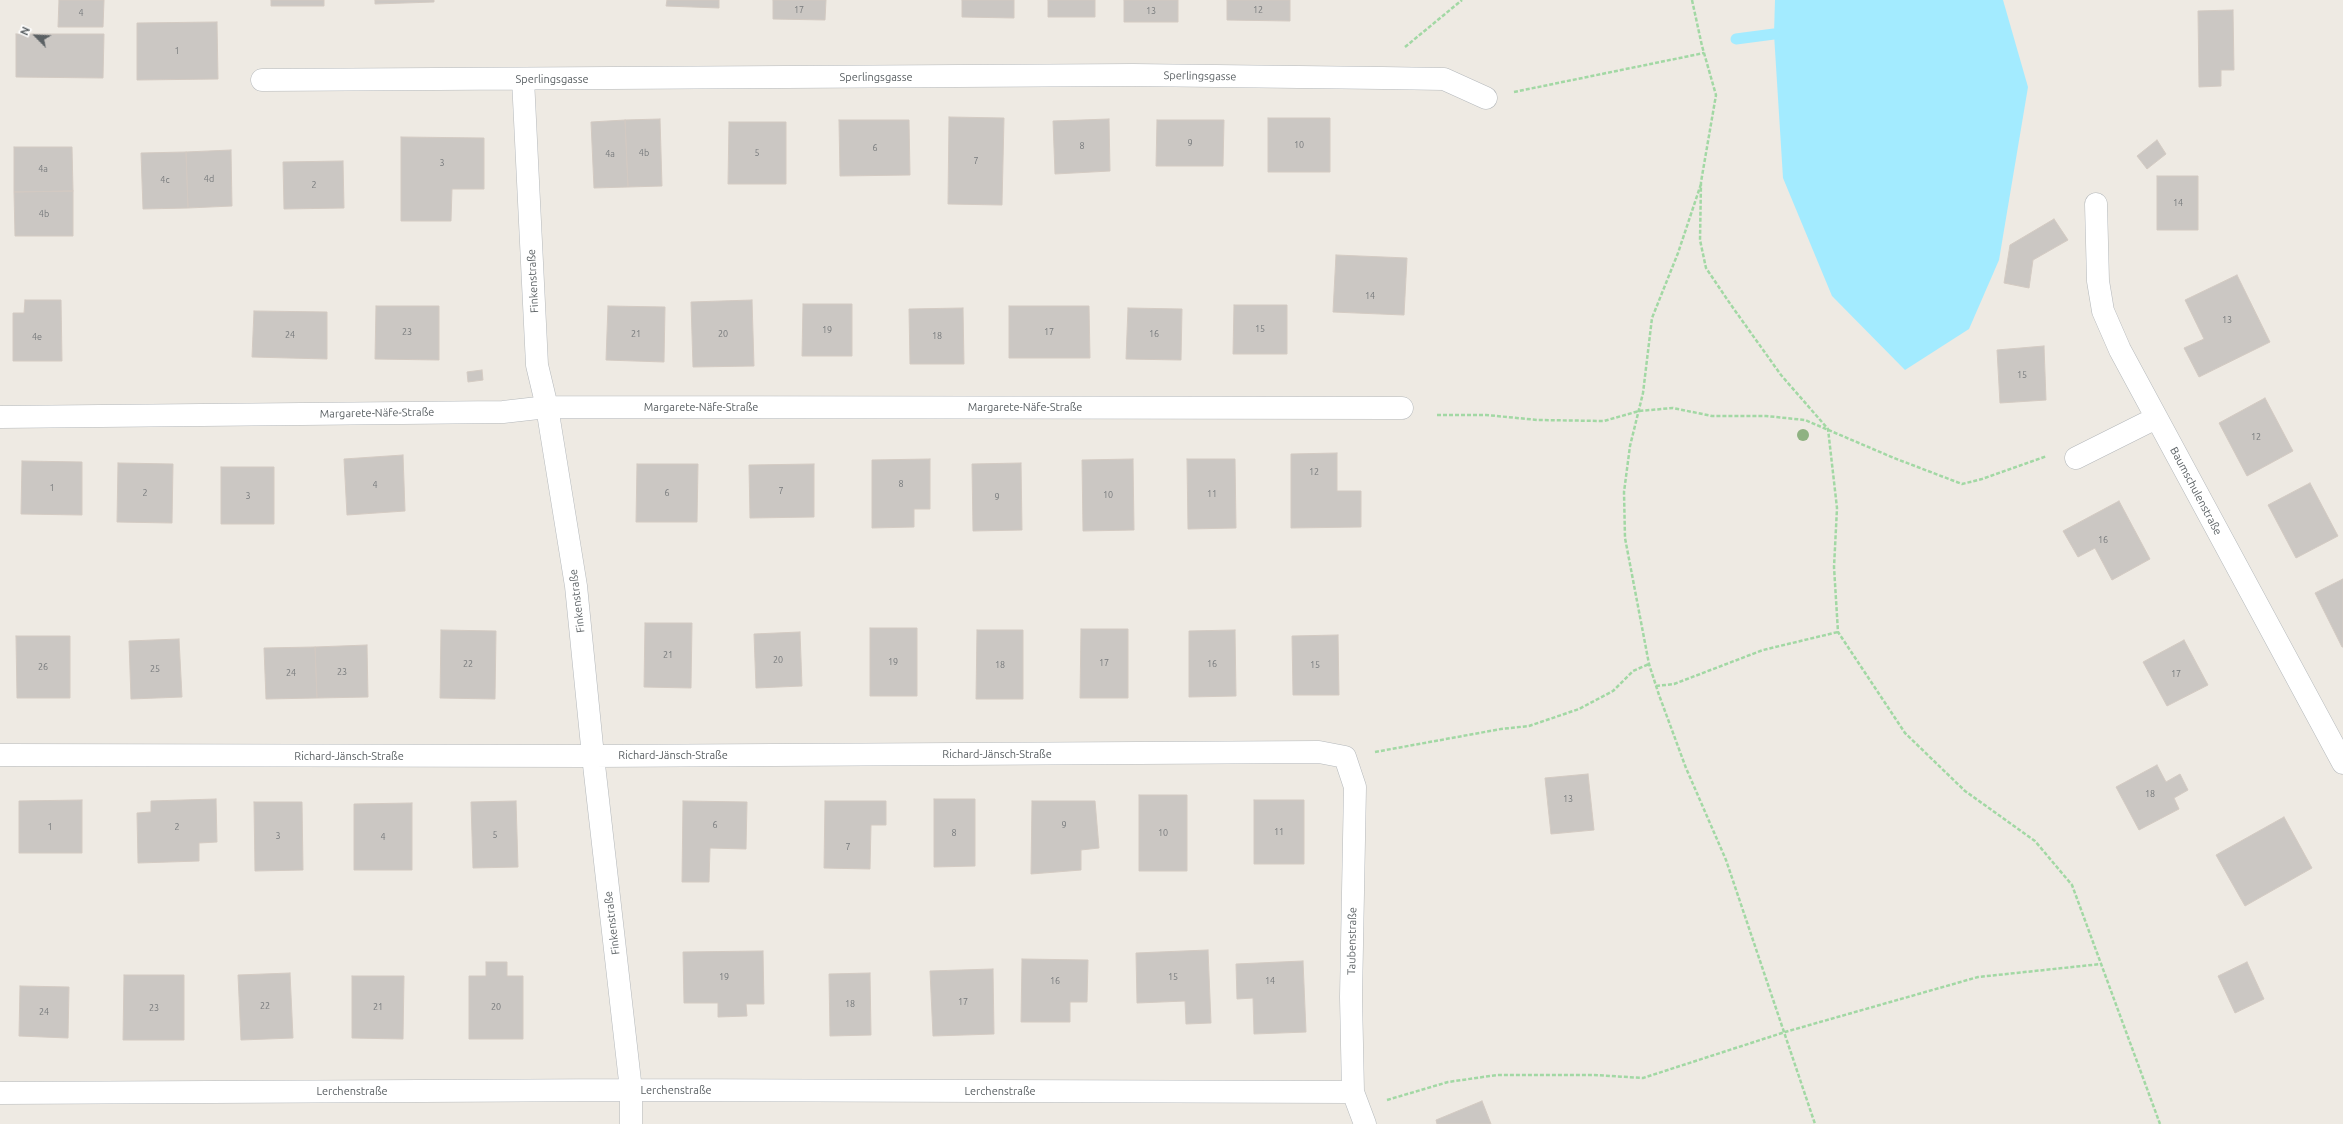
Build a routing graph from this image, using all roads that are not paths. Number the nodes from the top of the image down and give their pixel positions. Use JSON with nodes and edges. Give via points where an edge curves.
{"nodes":[{"id":1,"x":523,"y":79,"type":"junction"},
{"id":2,"x":262,"y":80,"type":"dead end"},
{"id":3,"x":1486,"y":98,"type":"road end"},
{"id":4,"x":2096,"y":204,"type":"dead end"},
{"id":5,"x":547,"y":407,"type":"junction"},
{"id":6,"x":1402,"y":408,"type":"dead end"},
{"id":7,"x":0,"y":417,"type":"edge"},
{"id":8,"x":2156,"y":418,"type":"junction"},
{"id":9,"x":2076,"y":458,"type":"road end"},
{"id":10,"x":0,"y":755,"type":"edge"},
{"id":11,"x":593,"y":756,"type":"junction"},
{"id":12,"x":1345,"y":757,"type":"joint"},
{"id":13,"x":2343,"y":763,"type":"edge"},
{"id":14,"x":631,"y":1090,"type":"junction"},
{"id":15,"x":0,"y":1093,"type":"edge"},
{"id":16,"x":1359,"y":1108,"type":"edge"},
{"id":17,"x":630,"y":1124,"type":"edge"}],
"edges":[{"from":1,"to":2,"type":"street","name":"Sperlingsgasse"},
{"from":1,"to":3,"type":"street","name":"Sperlingsgasse","via":[[1133,75],[1444,79]]},
{"from":1,"to":5,"type":"street","name":"Finkenstraße","via":[[537,365]]},
{"from":4,"to":8,"type":"street","name":"Baumschulenstraße","via":[[2098,281],[2103,311],[2120,350]]},
{"from":5,"to":6,"type":"street","name":"Margarete-Näfe-Straße"},
{"from":5,"to":7,"type":"street","name":"Margarete-Näfe-Straße","via":[[503,412]]},
{"from":5,"to":11,"type":"street","name":"Finkenstraße","via":[[576,586]]},
{"from":8,"to":9,"type":"street"},
{"from":8,"to":13,"type":"street","name":"Baumschulenstraße"},
{"from":10,"to":11,"type":"street","name":"Richard-Jänsch-Straße"},
{"from":11,"to":12,"type":"street","name":"Richard-Jänsch-Straße","via":[[1319,752]]},
{"from":11,"to":14,"type":"street","name":"Finkenstraße"},
{"from":12,"to":16,"type":"street","name":"Taubenstraße","via":[[1355,787],[1351,997]]},
{"from":14,"to":15,"type":"street","name":"Lerchenstraße"},
{"from":14,"to":16,"type":"street","name":"Lerchenstraße"},
{"from":14,"to":17,"type":"street","name":"Finkenstraße"}]}
